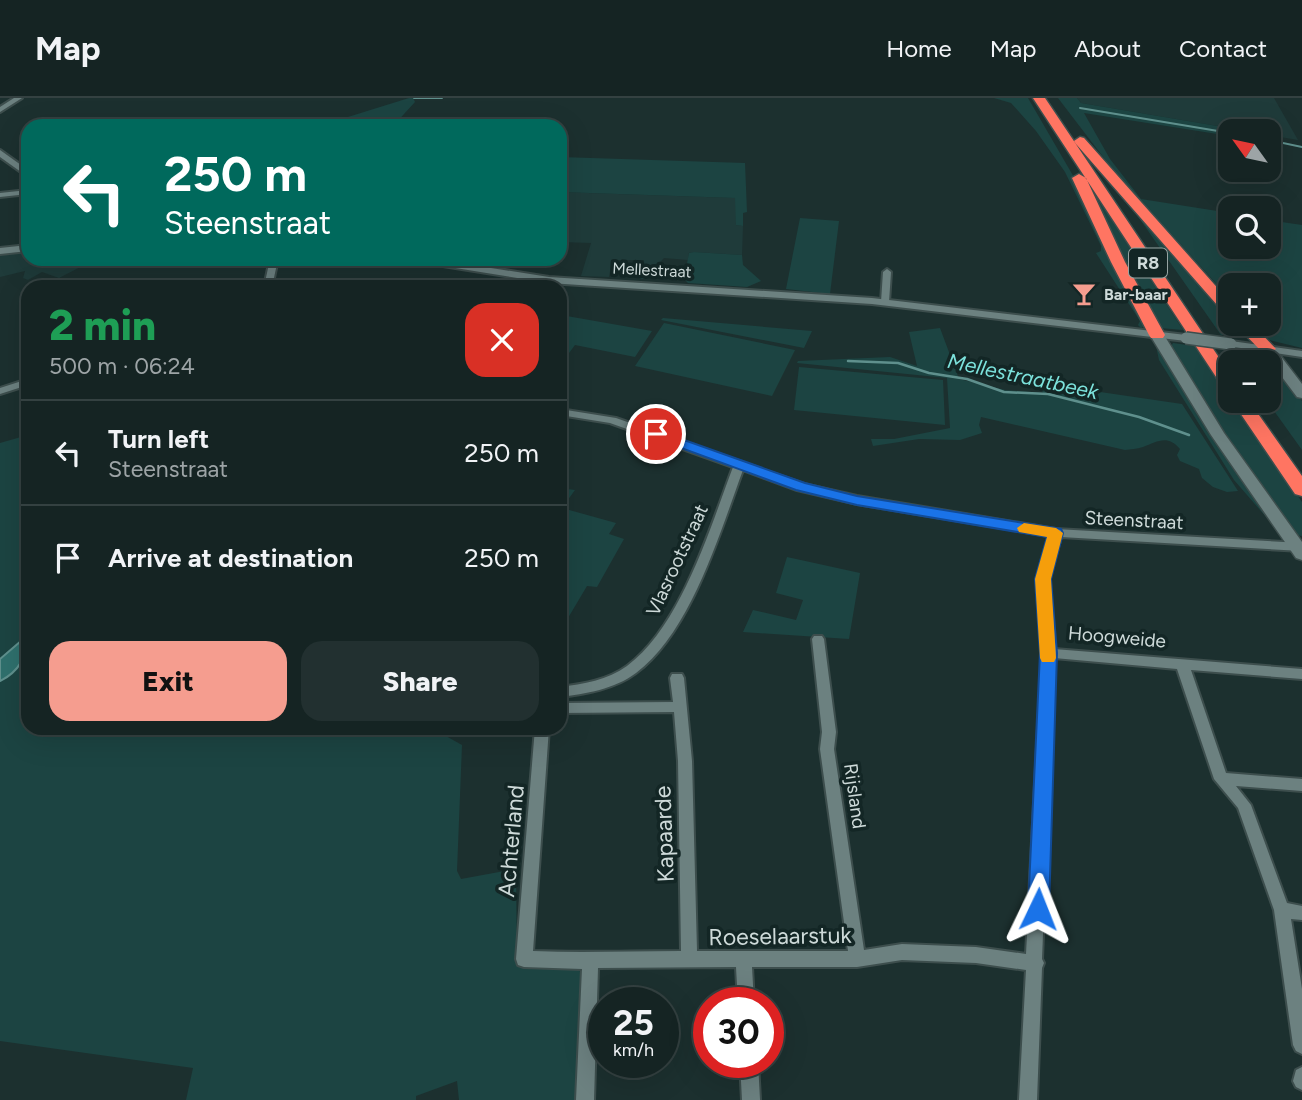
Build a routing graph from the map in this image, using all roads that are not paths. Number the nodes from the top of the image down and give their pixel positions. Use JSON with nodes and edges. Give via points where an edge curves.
{"nodes":[{"id":1,"x":19,"y":98,"type":"edge"},
{"id":2,"x":1039,"y":98,"type":"edge"},
{"id":3,"x":1050,"y":98,"type":"edge"},
{"id":4,"x":0,"y":110,"type":"edge"},
{"id":5,"x":1073,"y":140,"type":"junction"},
{"id":6,"x":0,"y":153,"type":"edge"},
{"id":7,"x":21,"y":169,"type":"edge"},
{"id":8,"x":21,"y":192,"type":"edge"},
{"id":9,"x":0,"y":195,"type":"edge"},
{"id":10,"x":21,"y":248,"type":"edge"},
{"id":11,"x":0,"y":251,"type":"edge"},
{"id":12,"x":457,"y":266,"type":"edge"},
{"id":13,"x":887,"y":272,"type":"dead end"},
{"id":14,"x":549,"y":280,"type":"edge"},
{"id":15,"x":567,"y":281,"type":"edge"},
{"id":16,"x":1218,"y":298,"type":"edge"},
{"id":17,"x":885,"y":302,"type":"junction"},
{"id":18,"x":1157,"y":335,"type":"junction"},
{"id":19,"x":1255,"y":336,"type":"edge"},
{"id":20,"x":1268,"y":349,"type":"junction"},
{"id":21,"x":1222,"y":350,"type":"edge"},
{"id":22,"x":1302,"y":354,"type":"edge"},
{"id":23,"x":1218,"y":367,"type":"edge"},
{"id":24,"x":21,"y":384,"type":"edge"},
{"id":25,"x":0,"y":391,"type":"edge"},
{"id":26,"x":1302,"y":394,"type":"edge"},
{"id":27,"x":567,"y":413,"type":"edge"},
{"id":28,"x":1248,"y":413,"type":"edge"},
{"id":29,"x":1264,"y":413,"type":"edge"},
{"id":30,"x":739,"y":465,"type":"junction"},
{"id":31,"x":1302,"y":466,"type":"edge"},
{"id":32,"x":1302,"y":490,"type":"edge"},
{"id":33,"x":1056,"y":533,"type":"junction"},
{"id":34,"x":1300,"y":550,"type":"edge"},
{"id":35,"x":818,"y":639,"type":"dead end"},
{"id":36,"x":1048,"y":653,"type":"junction"},
{"id":37,"x":1182,"y":663,"type":"junction"},
{"id":38,"x":1302,"y":674,"type":"edge"},
{"id":39,"x":677,"y":677,"type":"dead end"},
{"id":40,"x":567,"y":691,"type":"edge"},
{"id":41,"x":681,"y":707,"type":"junction"},
{"id":42,"x":567,"y":708,"type":"edge"},
{"id":43,"x":541,"y":735,"type":"edge"},
{"id":44,"x":1221,"y":779,"type":"junction"},
{"id":45,"x":1302,"y":785,"type":"edge"},
{"id":46,"x":1282,"y":910,"type":"junction"},
{"id":47,"x":1302,"y":913,"type":"edge"},
{"id":48,"x":524,"y":958,"type":"joint"},
{"id":49,"x":857,"y":958,"type":"junction"},
{"id":50,"x":689,"y":960,"type":"junction"},
{"id":51,"x":744,"y":960,"type":"junction"},
{"id":52,"x":590,"y":961,"type":"junction"},
{"id":53,"x":1036,"y":963,"type":"junction"},
{"id":54,"x":745,"y":987,"type":"edge"},
{"id":55,"x":1302,"y":1045,"type":"edge"},
{"id":56,"x":750,"y":1078,"type":"edge"},
{"id":57,"x":585,"y":1100,"type":"edge"},
{"id":58,"x":751,"y":1100,"type":"edge"},
{"id":59,"x":1028,"y":1100,"type":"edge"}],
"edges":[{"from":1,"to":4,"type":"street"},
{"from":2,"to":5,"type":"highway","number":"R8"},
{"from":3,"to":5,"type":"highway","number":"R8"},
{"from":5,"to":16,"type":"highway","number":"R8"},
{"from":5,"to":18,"type":"highway","number":"R8","via":[[1068,155]]},
{"from":5,"to":21,"type":"highway","number":"R8"},
{"from":5,"to":23,"type":"highway","number":"R8"},
{"from":6,"to":7,"type":"street"},
{"from":8,"to":9,"type":"street"},
{"from":10,"to":11,"type":"street"},
{"from":12,"to":14,"type":"street","name":"Mellestraat"},
{"from":13,"to":17,"type":"street"},
{"from":15,"to":17,"type":"street","name":"Mellestraat"},
{"from":17,"to":18,"type":"street","name":"Mellestraat"},
{"from":18,"to":20,"type":"street","name":"Mellestraat","bridge":true},
{"from":18,"to":34,"type":"main road","via":[[1218,435]]},
{"from":19,"to":20,"type":"highway"},
{"from":20,"to":22,"type":"street","name":"Mellestraat"},
{"from":20,"to":26,"type":"main road"},
{"from":24,"to":25,"type":"street"},
{"from":27,"to":30,"type":"street","name":"Steenstraat","via":[[612,420]]},
{"from":28,"to":32,"type":"highway"},
{"from":29,"to":31,"type":"highway"},
{"from":30,"to":33,"type":"street","name":"Steenstraat","via":[[857,500]]},
{"from":30,"to":40,"type":"street","name":"Vlasrootstraat","via":[[691,583],[664,633],[632,669],[590,687]]},
{"from":33,"to":34,"type":"street","name":"Steenstraat"},
{"from":33,"to":36,"type":"street","via":[[1043,579]]},
{"from":35,"to":49,"type":"street","name":"Rijsland","via":[[827,749]]},
{"from":36,"to":37,"type":"street","name":"Hoogweide"},
{"from":36,"to":53,"type":"street"},
{"from":37,"to":38,"type":"street","name":"Hoogweide"},
{"from":37,"to":44,"type":"street","name":"Hoogweide"},
{"from":39,"to":41,"type":"street","name":"Kapaarde"},
{"from":41,"to":42,"type":"street"},
{"from":41,"to":50,"type":"street","name":"Kapaarde"},
{"from":43,"to":48,"type":"street","name":"Achterland"},
{"from":44,"to":45,"type":"street"},
{"from":44,"to":46,"type":"street","name":"Hoogweide","via":[[1244,805]]},
{"from":46,"to":47,"type":"street"},
{"from":46,"to":55,"type":"street","name":"Hoogweide"},
{"from":48,"to":52,"type":"street","name":"Roeselaarstuk"},
{"from":49,"to":51,"type":"street","name":"Roeselaarstuk"},
{"from":49,"to":53,"type":"street","name":"Roeselaarstuk","via":[[902,952]]},
{"from":50,"to":51,"type":"street","name":"Roeselaarstuk"},
{"from":50,"to":52,"type":"street","name":"Roeselaarstuk"},
{"from":51,"to":54,"type":"street"},
{"from":52,"to":57,"type":"street"},
{"from":53,"to":59,"type":"street"},
{"from":56,"to":58,"type":"street"}]}
